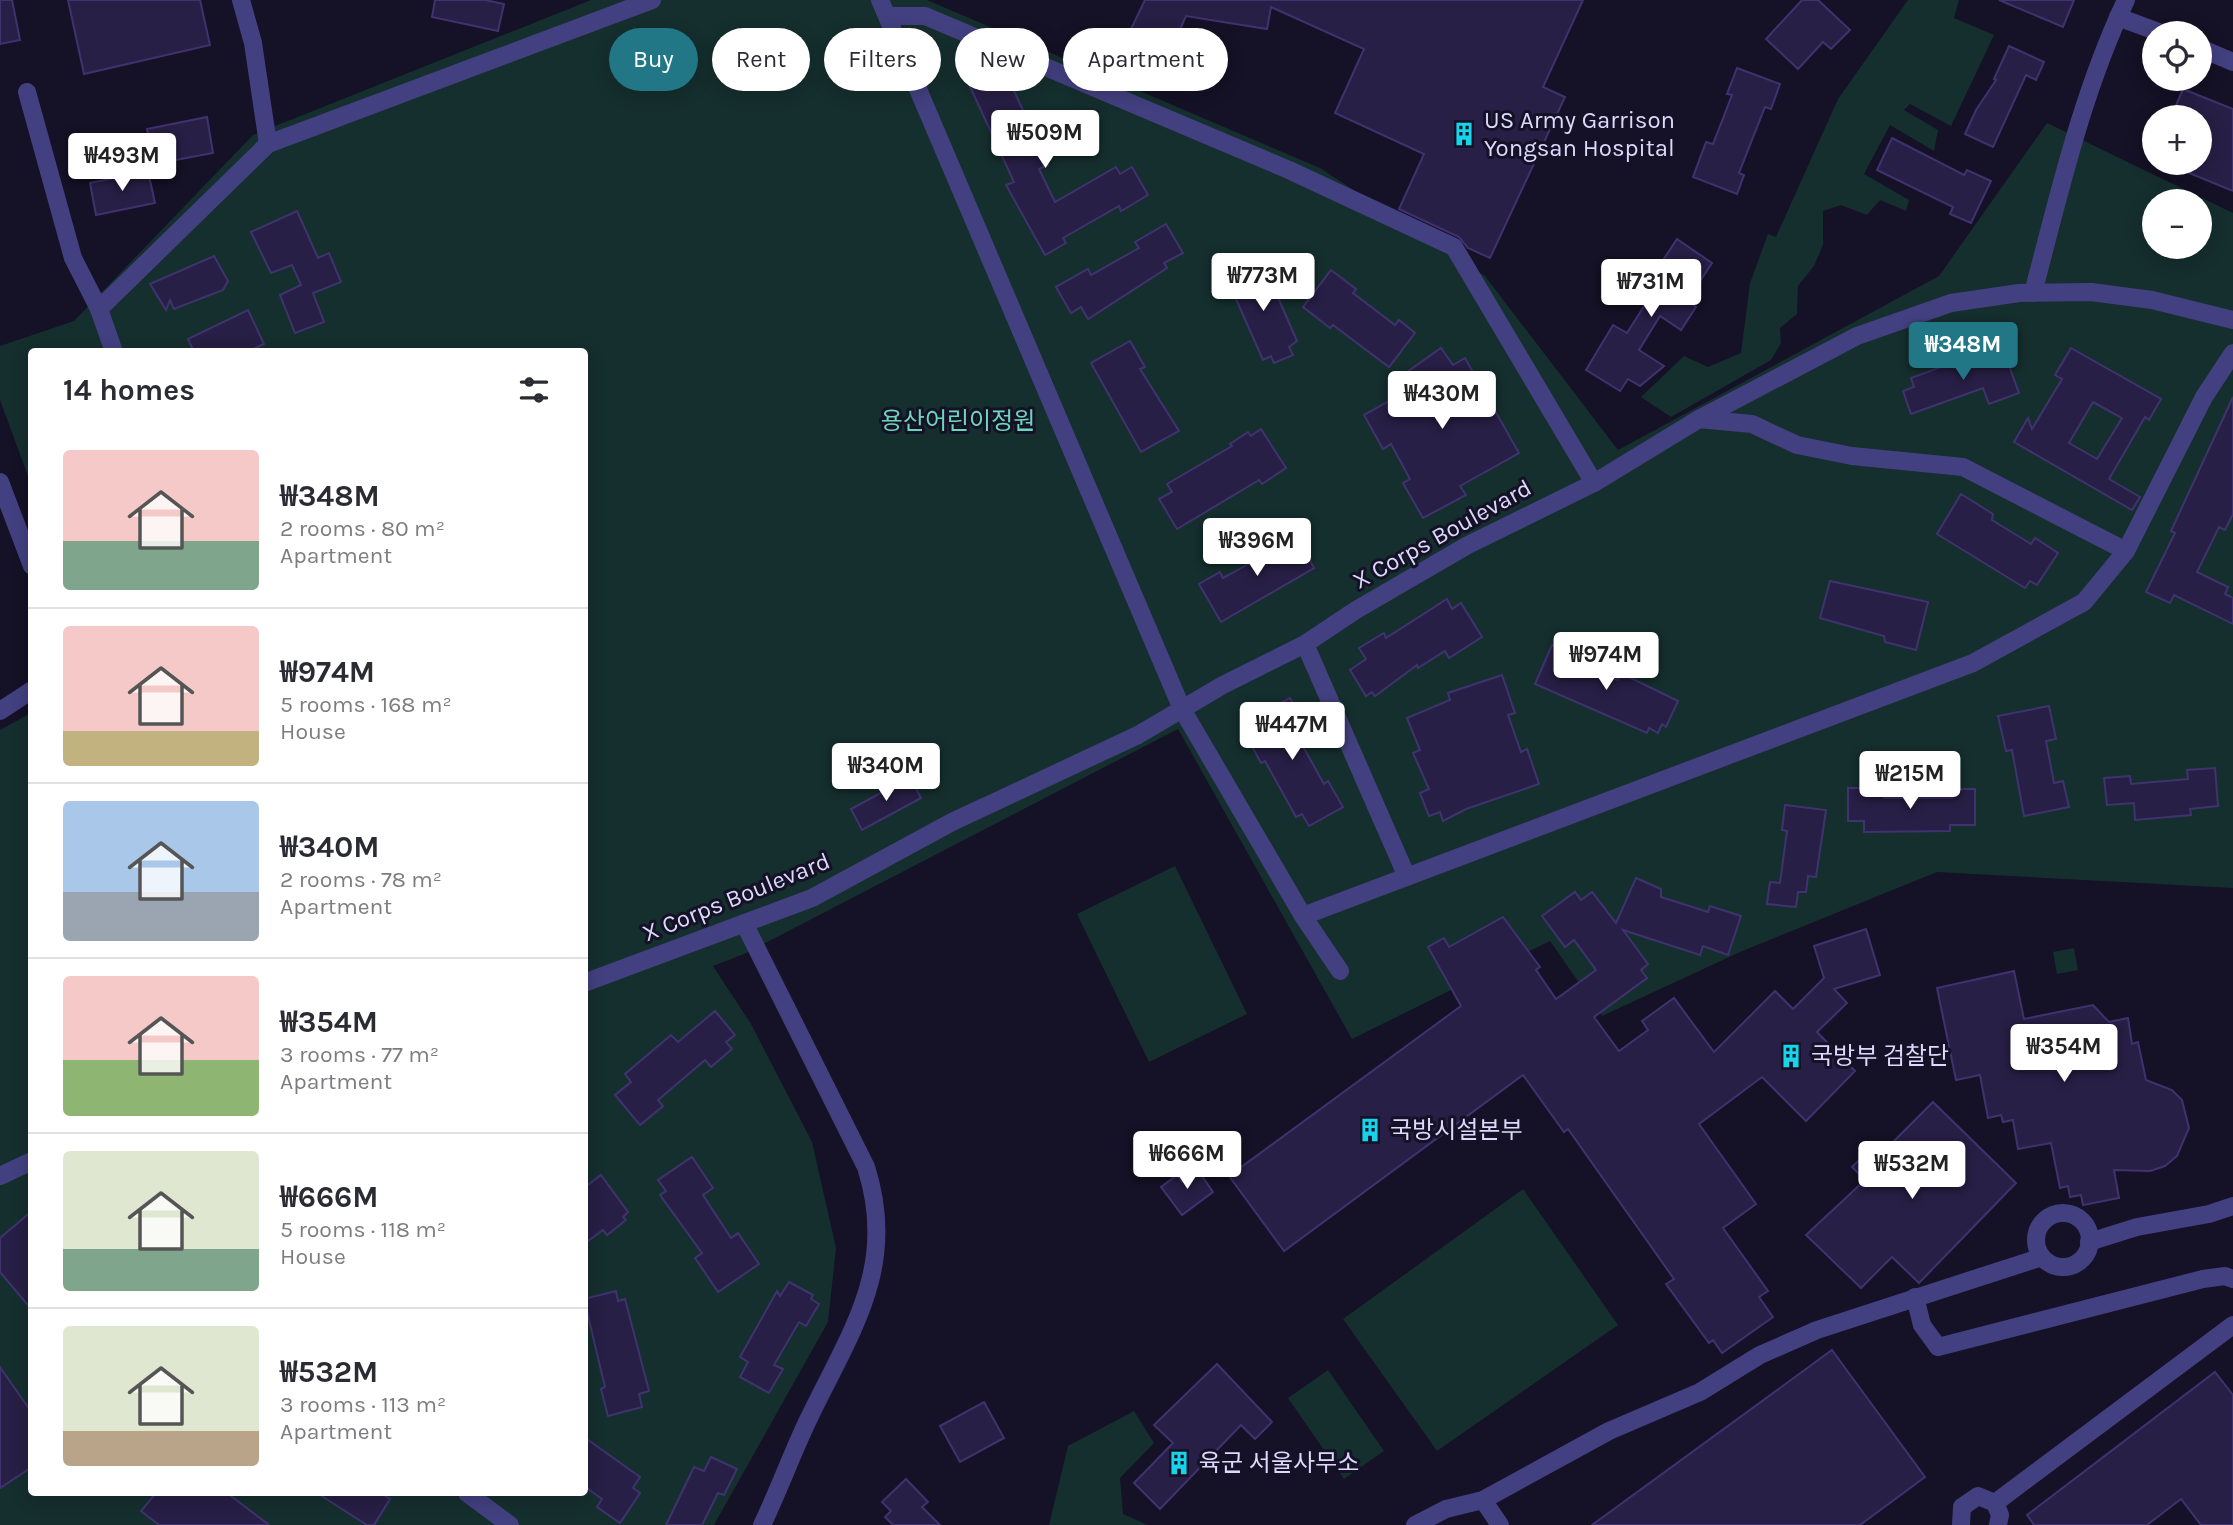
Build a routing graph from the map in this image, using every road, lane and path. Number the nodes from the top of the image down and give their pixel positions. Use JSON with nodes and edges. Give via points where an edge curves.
{"nodes":[{"id":1,"x":241,"y":0,"type":"edge"},
{"id":2,"x":652,"y":0,"type":"edge"},
{"id":3,"x":883,"y":8,"type":"edge"},
{"id":4,"x":2122,"y":8,"type":"edge"},
{"id":5,"x":2142,"y":21,"type":"edge"},
{"id":6,"x":2212,"y":53,"type":"edge"},
{"id":7,"x":2233,"y":62,"type":"edge"},
{"id":8,"x":27,"y":92,"type":"dead end"},
{"id":9,"x":268,"y":144,"type":"junction"},
{"id":10,"x":2033,"y":293,"type":"junction"},
{"id":11,"x":99,"y":309,"type":"junction"},
{"id":12,"x":2233,"y":320,"type":"edge"},
{"id":13,"x":113,"y":348,"type":"edge"},
{"id":14,"x":2233,"y":353,"type":"edge"},
{"id":15,"x":1699,"y":419,"type":"junction"},
{"id":16,"x":0,"y":482,"type":"edge"},
{"id":17,"x":1594,"y":483,"type":"junction"},
{"id":18,"x":2126,"y":551,"type":"junction"},
{"id":19,"x":28,"y":556,"type":"edge"},
{"id":20,"x":1305,"y":644,"type":"junction"},
{"id":21,"x":28,"y":693,"type":"edge"},
{"id":22,"x":1182,"y":709,"type":"junction"},
{"id":23,"x":0,"y":712,"type":"edge"},
{"id":24,"x":1407,"y":877,"type":"junction"},
{"id":25,"x":1303,"y":916,"type":"junction"},
{"id":26,"x":744,"y":923,"type":"junction"},
{"id":27,"x":1339,"y":971,"type":"dead end"},
{"id":28,"x":588,"y":982,"type":"edge"},
{"id":29,"x":28,"y":1163,"type":"edge"},
{"id":30,"x":0,"y":1176,"type":"edge"},
{"id":31,"x":2233,"y":1206,"type":"edge"},
{"id":32,"x":2089,"y":1242,"type":"junction"},
{"id":33,"x":2042,"y":1257,"type":"junction"},
{"id":34,"x":2233,"y":1279,"type":"edge"},
{"id":35,"x":1915,"y":1297,"type":"junction"},
{"id":36,"x":2233,"y":1325,"type":"edge"},
{"id":37,"x":471,"y":1496,"type":"edge"},
{"id":38,"x":1483,"y":1500,"type":"junction"},
{"id":39,"x":1995,"y":1503,"type":"junction"},
{"id":40,"x":510,"y":1525,"type":"edge"},
{"id":41,"x":762,"y":1525,"type":"edge"},
{"id":42,"x":1415,"y":1525,"type":"edge"},
{"id":43,"x":1500,"y":1525,"type":"edge"},
{"id":44,"x":1961,"y":1525,"type":"edge"},
{"id":45,"x":1998,"y":1525,"type":"edge"}],
"edges":[{"from":1,"to":9,"type":"street","via":[[253,43]]},
{"from":2,"to":9,"type":"street"},
{"from":3,"to":17,"type":"street","via":[[925,16],[1289,170],[1454,247]]},
{"from":3,"to":22,"type":"street"},
{"from":4,"to":5,"type":"street"},
{"from":4,"to":10,"type":"street","via":[[2071,146]]},
{"from":6,"to":7,"type":"street"},
{"from":8,"to":11,"type":"street","via":[[73,258]]},
{"from":9,"to":11,"type":"street"},
{"from":10,"to":12,"type":"street","name":"X Corps Boulevard","via":[[2091,292],[2152,300]]},
{"from":10,"to":15,"type":"street","name":"X Corps Boulevard","via":[[1951,303],[1857,336]]},
{"from":11,"to":13,"type":"street"},
{"from":14,"to":18,"type":"street","via":[[2204,397]]},
{"from":15,"to":17,"type":"street","name":"X Corps Boulevard"},
{"from":15,"to":18,"type":"street","via":[[1752,424],[1797,444],[1852,456],[1963,467]]},
{"from":16,"to":19,"type":"street"},
{"from":17,"to":20,"type":"street","name":"X Corps Boulevard","via":[[1401,582]]},
{"from":18,"to":24,"type":"street","via":[[2084,601],[1973,663]]},
{"from":20,"to":22,"type":"street","name":"X Corps Boulevard"},
{"from":20,"to":24,"type":"street"},
{"from":21,"to":23,"type":"street"},
{"from":22,"to":25,"type":"street"},
{"from":22,"to":26,"type":"street","name":"X Corps Boulevard","via":[[1138,736],[952,822],[812,898]]},
{"from":24,"to":25,"type":"street"},
{"from":25,"to":27,"type":"street"},
{"from":26,"to":28,"type":"street","name":"X Corps Boulevard"},
{"from":26,"to":41,"type":"street","via":[[866,1167],[879,1234],[863,1305]]},
{"from":29,"to":30,"type":"street"},
{"from":31,"to":32,"type":"street"},
{"from":32,"to":33,"type":"street","via":[[2084,1256],[2070,1266],[2052,1265]]},
{"from":32,"to":33,"type":"street","via":[[2088,1231],[2077,1217],[2051,1215],[2035,1236]]},
{"from":33,"to":35,"type":"street"},
{"from":34,"to":35,"type":"street","via":[[2203,1279],[1938,1347],[1922,1325]]},
{"from":35,"to":38,"type":"street","via":[[1760,1355],[1700,1392],[1609,1432]]},
{"from":36,"to":39,"type":"street"},
{"from":37,"to":40,"type":"street"},
{"from":38,"to":42,"type":"street","via":[[1446,1509]]},
{"from":38,"to":43,"type":"street"},
{"from":39,"to":44,"type":"street","via":[[1984,1497],[1971,1498],[1959,1512]]},
{"from":39,"to":45,"type":"street"}]}
